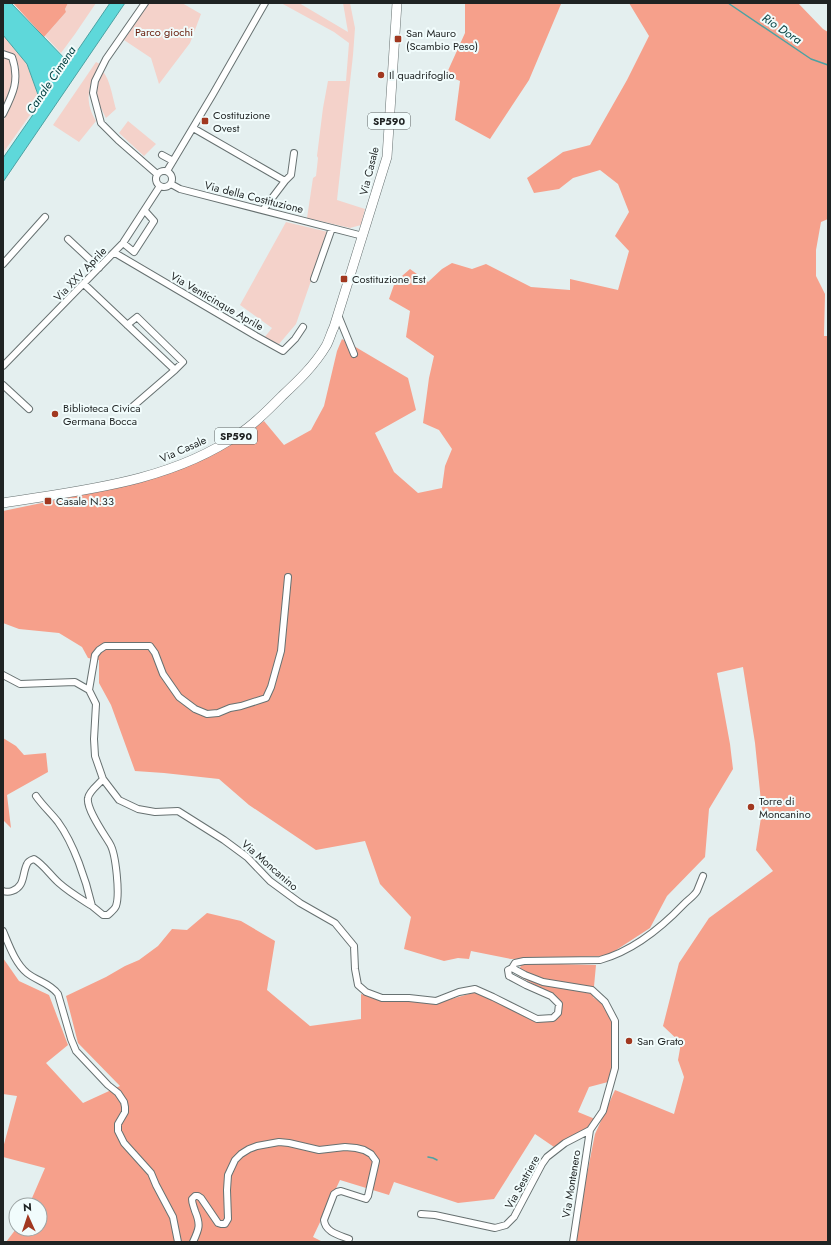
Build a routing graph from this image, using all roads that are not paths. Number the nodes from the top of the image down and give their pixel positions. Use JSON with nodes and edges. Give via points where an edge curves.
{"nodes":[{"id":1,"x":145,"y":3,"type":"edge"},
{"id":2,"x":265,"y":3,"type":"edge"},
{"id":3,"x":397,"y":3,"type":"edge"},
{"id":4,"x":3,"y":54,"type":"edge"},
{"id":5,"x":3,"y":114,"type":"edge"},
{"id":6,"x":193,"y":128,"type":"junction"},
{"id":7,"x":294,"y":153,"type":"dead end"},
{"id":8,"x":162,"y":155,"type":"dead end"},
{"id":9,"x":173,"y":161,"type":"junction"},
{"id":10,"x":167,"y":171,"type":"junction"},
{"id":11,"x":157,"y":174,"type":"junction"},
{"id":12,"x":285,"y":181,"type":"junction"},
{"id":13,"x":171,"y":184,"type":"junction"},
{"id":14,"x":160,"y":186,"type":"junction"},
{"id":15,"x":263,"y":210,"type":"junction"},
{"id":16,"x":145,"y":211,"type":"junction"},
{"id":17,"x":45,"y":217,"type":"dead end"},
{"id":18,"x":332,"y":228,"type":"junction"},
{"id":19,"x":362,"y":236,"type":"junction"},
{"id":20,"x":68,"y":239,"type":"dead end"},
{"id":21,"x":123,"y":244,"type":"junction"},
{"id":22,"x":114,"y":253,"type":"junction"},
{"id":23,"x":3,"y":264,"type":"edge"},
{"id":24,"x":100,"y":268,"type":"junction"},
{"id":25,"x":314,"y":279,"type":"dead end"},
{"id":26,"x":84,"y":284,"type":"junction"},
{"id":27,"x":338,"y":315,"type":"junction"},
{"id":28,"x":127,"y":325,"type":"junction"},
{"id":29,"x":303,"y":327,"type":"dead end"},
{"id":30,"x":160,"y":338,"type":"junction"},
{"id":31,"x":151,"y":347,"type":"junction"},
{"id":32,"x":354,"y":354,"type":"dead end"},
{"id":33,"x":3,"y":366,"type":"edge"},
{"id":34,"x":175,"y":370,"type":"junction"},
{"id":35,"x":3,"y":385,"type":"edge"},
{"id":36,"x":131,"y":408,"type":"dead end"},
{"id":37,"x":29,"y":409,"type":"dead end"},
{"id":38,"x":3,"y":503,"type":"edge"},
{"id":39,"x":288,"y":577,"type":"dead end"},
{"id":40,"x":3,"y":675,"type":"edge"},
{"id":41,"x":89,"y":690,"type":"junction"},
{"id":42,"x":103,"y":778,"type":"junction"},
{"id":43,"x":36,"y":796,"type":"dead end"},
{"id":44,"x":703,"y":876,"type":"dead end"},
{"id":45,"x":3,"y":891,"type":"edge"},
{"id":46,"x":92,"y":906,"type":"junction"},
{"id":47,"x":3,"y":931,"type":"edge"},
{"id":48,"x":512,"y":968,"type":"junction"},
{"id":49,"x":590,"y":1130,"type":"junction"},
{"id":50,"x":421,"y":1214,"type":"dead end"},
{"id":51,"x":349,"y":1239,"type":"dead end"},
{"id":52,"x":178,"y":1242,"type":"edge"},
{"id":53,"x":193,"y":1242,"type":"edge"},
{"id":54,"x":573,"y":1242,"type":"edge"}],
"edges":[{"from":1,"to":11,"type":"street","via":[[106,59],[95,81],[93,93],[101,122]]},
{"from":2,"to":6,"type":"street"},
{"from":3,"to":19,"type":"main road","name":"Via Casale","number":"SP590","via":[[387,157]]},
{"from":4,"to":5,"type":"street","via":[[12,58],[16,82]]},
{"from":6,"to":9,"type":"street"},
{"from":6,"to":12,"type":"street"},
{"from":7,"to":12,"type":"street","via":[[295,164]]},
{"from":8,"to":9,"type":"street"},
{"from":9,"to":10,"type":"street"},
{"from":10,"to":11,"type":"street","via":[[163,170]]},
{"from":10,"to":13,"type":"street","via":[[172,176]]},
{"from":11,"to":14,"type":"street","via":[[156,182]]},
{"from":12,"to":15,"type":"street"},
{"from":13,"to":14,"type":"street"},
{"from":13,"to":15,"type":"street","name":"Via della Costituzione","via":[[180,189]]},
{"from":14,"to":16,"type":"street","name":"Via XXV Aprile"},
{"from":15,"to":18,"type":"street","name":"Via della Costituzione"},
{"from":16,"to":21,"type":"street","name":"Via XXV Aprile"},
{"from":16,"to":21,"type":"street","via":[[154,221],[134,252]]},
{"from":17,"to":23,"type":"street"},
{"from":18,"to":19,"type":"street","name":"Via della Costituzione"},
{"from":18,"to":25,"type":"street"},
{"from":19,"to":27,"type":"main road","name":"Via Casale","number":"SP590"},
{"from":20,"to":24,"type":"street"},
{"from":21,"to":22,"type":"street","name":"Via XXV Aprile"},
{"from":22,"to":24,"type":"street","name":"Via XXV Aprile"},
{"from":22,"to":29,"type":"street","name":"Via Venticinque Aprile","via":[[283,350],[296,339]]},
{"from":24,"to":26,"type":"street","name":"Via XXV Aprile"},
{"from":26,"to":28,"type":"street"},
{"from":26,"to":33,"type":"street","name":"Via XXV Aprile"},
{"from":27,"to":32,"type":"street"},
{"from":27,"to":38,"type":"main road","name":"Via Casale","number":"SP590","via":[[326,346],[312,365],[261,416],[239,434],[208,453],[172,469],[144,477]]},
{"from":28,"to":30,"type":"street","via":[[137,317]]},
{"from":28,"to":31,"type":"street"},
{"from":30,"to":31,"type":"street"},
{"from":30,"to":34,"type":"street","via":[[183,362]]},
{"from":31,"to":34,"type":"street"},
{"from":34,"to":36,"type":"street"},
{"from":35,"to":37,"type":"street"},
{"from":39,"to":41,"type":"street","via":[[281,651],[266,698],[207,714],[179,697],[163,674],[150,646],[105,646],[99,650],[95,655]]},
{"from":40,"to":41,"type":"street","via":[[20,684],[75,682]]},
{"from":41,"to":42,"type":"street","name":"Via Moncanino","via":[[96,704],[95,756]]},
{"from":42,"to":46,"type":"street","via":[[88,795],[87,802],[111,846],[118,892],[116,906],[108,915],[103,915]]},
{"from":42,"to":48,"type":"street","name":"Via Moncanino","via":[[119,800],[138,809],[155,812],[178,811],[185,815],[247,857],[270,881],[300,903],[335,923],[354,946],[358,985],[366,992],[382,998],[436,1002],[459,992],[475,989],[537,1019],[553,1018],[558,1012],[559,1004],[552,996],[509,976],[508,970]]},
{"from":43,"to":46,"type":"street","via":[[66,836],[88,886]]},
{"from":44,"to":48,"type":"street","via":[[696,891],[678,910],[627,950],[600,960],[524,961],[514,963]]},
{"from":45,"to":46,"type":"street","via":[[17,889],[22,883],[27,864],[34,859],[39,861],[58,883]]},
{"from":47,"to":52,"type":"street","via":[[21,966],[58,994],[76,1051],[124,1102],[125,1112],[118,1124],[118,1131],[124,1144],[151,1174],[173,1217]]},
{"from":48,"to":49,"type":"street","via":[[543,982],[592,990],[605,1002],[615,1021],[615,1068],[604,1111]]},
{"from":49,"to":50,"type":"street","name":"Via Sestriere","via":[[565,1143],[547,1157],[514,1217],[506,1225],[495,1228]]},
{"from":49,"to":54,"type":"street","name":"Via Montenero"},
{"from":51,"to":53,"type":"street","via":[[329,1231],[324,1220],[337,1192],[366,1199],[376,1161],[364,1150],[356,1148],[319,1150],[278,1142],[257,1146],[235,1160],[228,1175],[228,1219],[225,1224],[218,1223],[201,1198],[195,1196],[192,1199],[199,1224]]}]}
